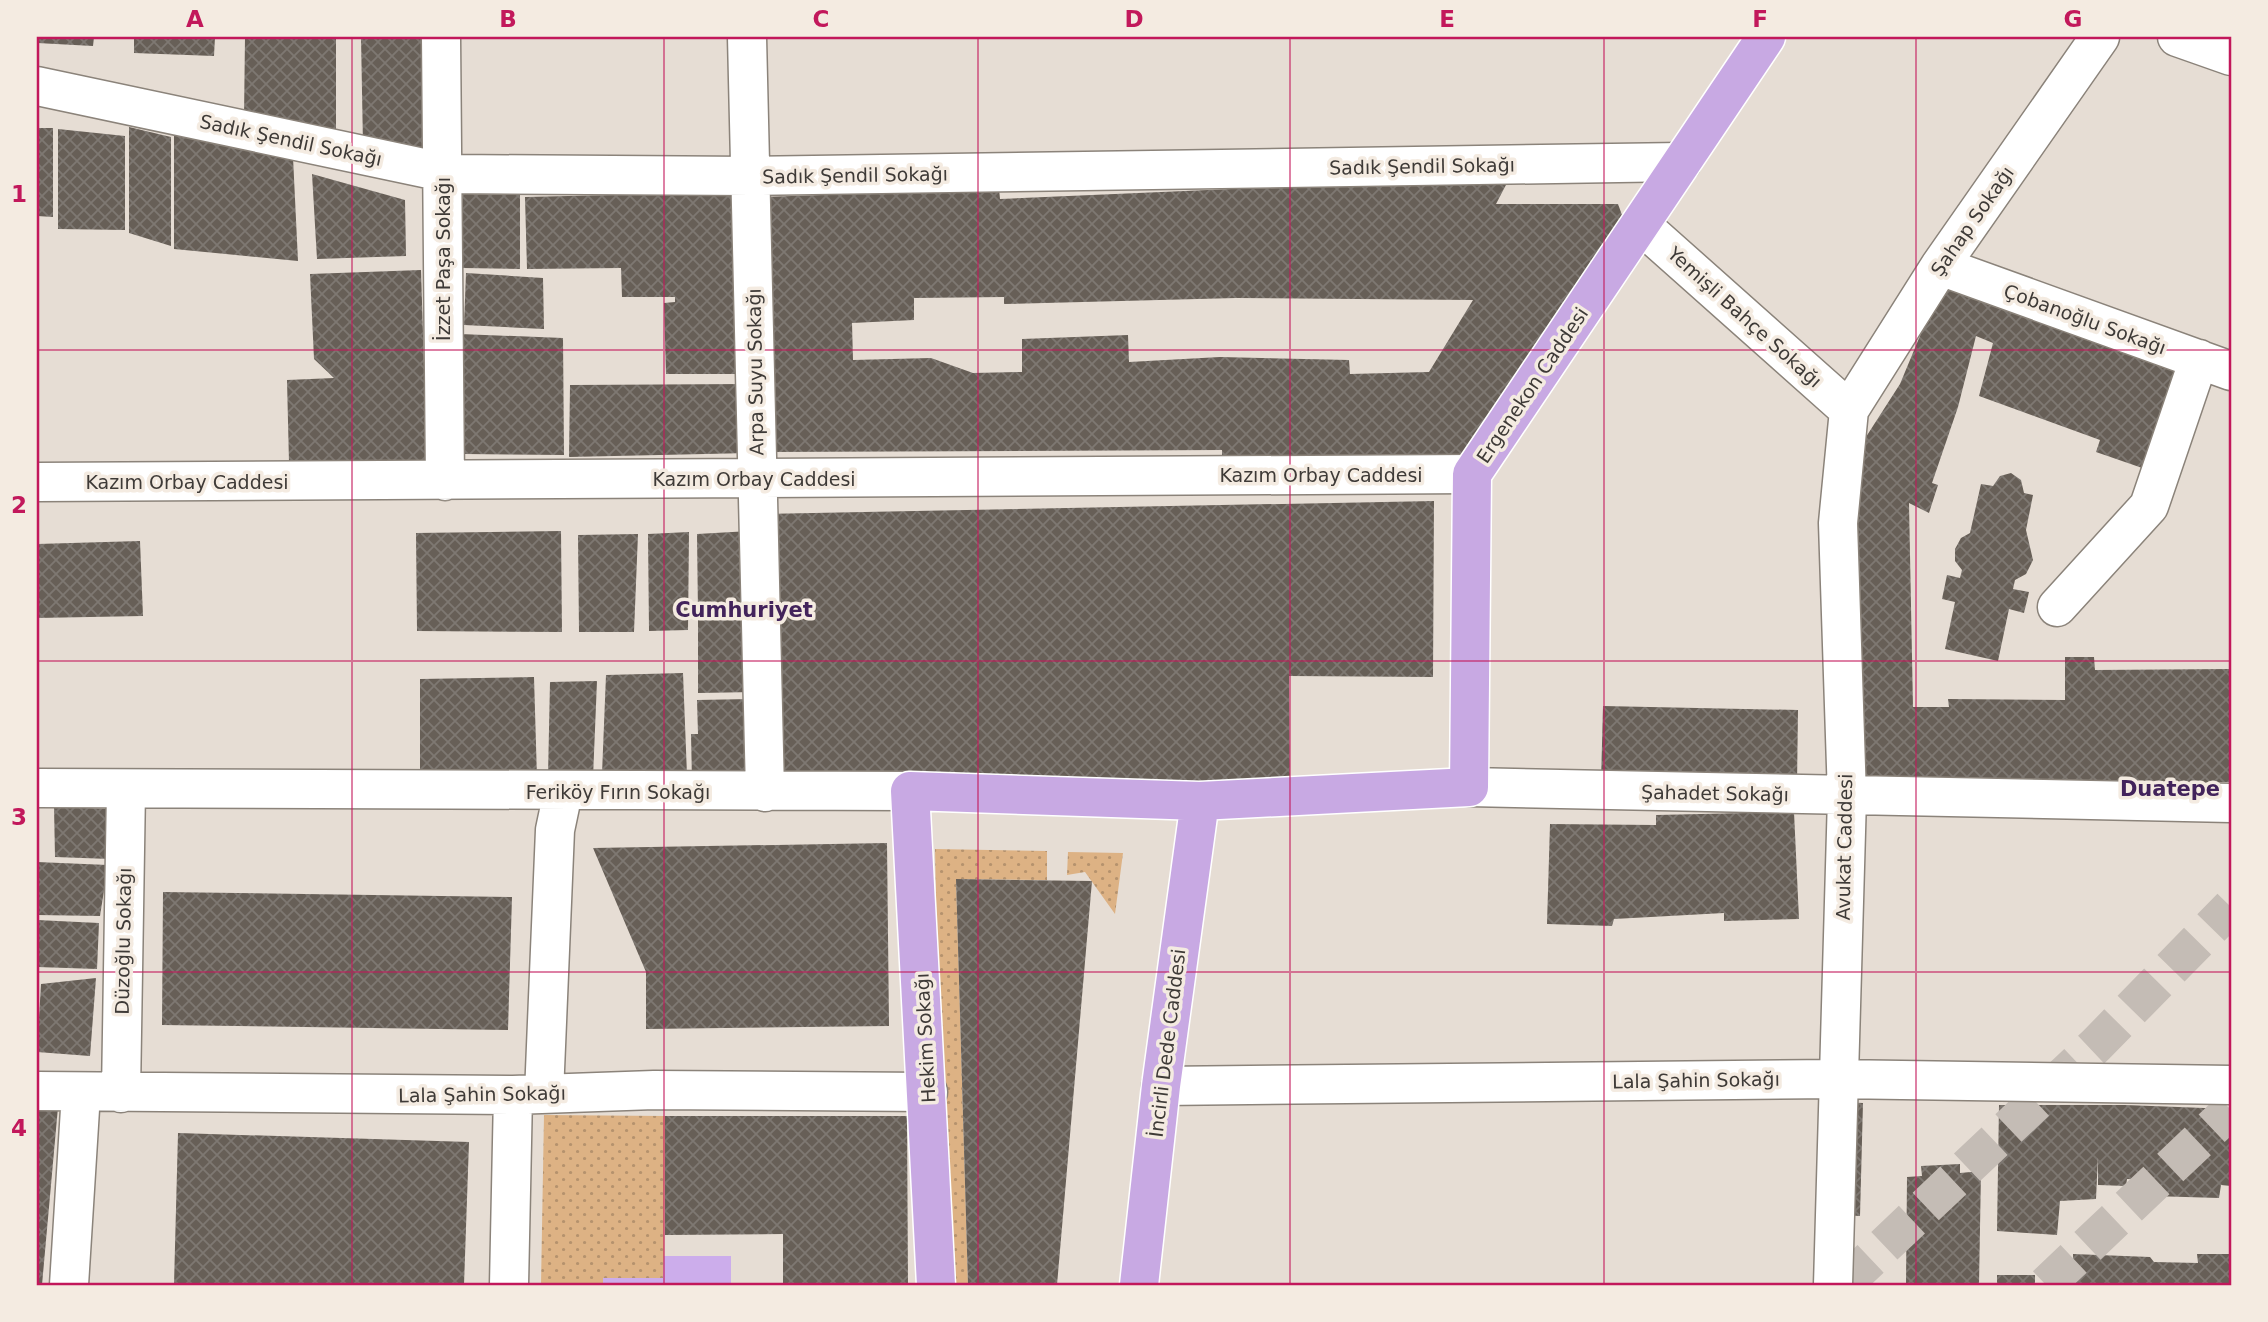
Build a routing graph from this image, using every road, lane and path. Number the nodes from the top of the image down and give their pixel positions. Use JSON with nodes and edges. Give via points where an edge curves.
{"nodes":[{"id":1,"x":441,"y":37,"type":"edge"},
{"id":2,"x":747,"y":37,"type":"edge"},
{"id":3,"x":1766,"y":37,"type":"edge"},
{"id":4,"x":2100,"y":37,"type":"edge"},
{"id":5,"x":2176,"y":37,"type":"edge"},
{"id":6,"x":2231,"y":56,"type":"edge"},
{"id":7,"x":37,"y":86,"type":"edge"},
{"id":8,"x":1682,"y":162,"type":"junction"},
{"id":9,"x":442,"y":172,"type":"junction"},
{"id":10,"x":751,"y":176,"type":"junction"},
{"id":11,"x":1641,"y":225,"type":"junction"},
{"id":12,"x":1940,"y":266,"type":"junction"},
{"id":13,"x":2215,"y":365,"type":"edge"},
{"id":14,"x":1849,"y":410,"type":"junction"},
{"id":15,"x":1472,"y":474,"type":"junction"},
{"id":16,"x":758,"y":479,"type":"junction"},
{"id":17,"x":445,"y":481,"type":"junction"},
{"id":18,"x":37,"y":482,"type":"edge"},
{"id":19,"x":2057,"y":607,"type":"dead end"},
{"id":20,"x":1469,"y":787,"type":"junction"},
{"id":21,"x":37,"y":788,"type":"edge"},
{"id":22,"x":126,"y":789,"type":"junction"},
{"id":23,"x":910,"y":791,"type":"junction"},
{"id":24,"x":563,"y":792,"type":"junction"},
{"id":25,"x":765,"y":792,"type":"junction"},
{"id":26,"x":1847,"y":797,"type":"junction"},
{"id":27,"x":1200,"y":801,"type":"junction"},
{"id":28,"x":2231,"y":803,"type":"edge"},
{"id":29,"x":1836,"y":1079,"type":"junction"},
{"id":30,"x":2231,"y":1085,"type":"edge"},
{"id":31,"x":1161,"y":1086,"type":"junction"},
{"id":32,"x":37,"y":1091,"type":"edge"},
{"id":33,"x":928,"y":1091,"type":"junction"},
{"id":34,"x":81,"y":1093,"type":"junction"},
{"id":35,"x":121,"y":1093,"type":"junction"},
{"id":36,"x":528,"y":1095,"type":"junction"},
{"id":37,"x":69,"y":1285,"type":"edge"},
{"id":38,"x":509,"y":1285,"type":"edge"},
{"id":39,"x":936,"y":1285,"type":"edge"},
{"id":40,"x":1139,"y":1285,"type":"edge"},
{"id":41,"x":1833,"y":1285,"type":"edge"}],
"edges":[{"from":1,"to":9,"type":"street","name":"İzzet Paşa Sokağı"},
{"from":2,"to":10,"type":"street","name":"Arpa Suyu Sokağı"},
{"from":3,"to":8,"type":"main road","name":"Ergenekon Caddesi"},
{"from":4,"to":12,"type":"street","name":"Şahap Sokağı"},
{"from":5,"to":6,"type":"street"},
{"from":7,"to":9,"type":"street","name":"Sadık Şendil Sokağı"},
{"from":8,"to":10,"type":"street","name":"Sadık Şendil Sokağı"},
{"from":8,"to":11,"type":"main road","name":"Ergenekon Caddesi"},
{"from":9,"to":10,"type":"street","name":"Sadık Şendil Sokağı"},
{"from":9,"to":17,"type":"street","name":"İzzet Paşa Sokağı"},
{"from":10,"to":16,"type":"street","name":"Arpa Suyu Sokağı"},
{"from":11,"to":14,"type":"street","name":"Yemişli Bahçe Sokağı"},
{"from":11,"to":15,"type":"main road","name":"Ergenekon Caddesi"},
{"from":12,"to":13,"type":"street","name":"Çobanoğlu Sokağı"},
{"from":12,"to":14,"type":"street","name":"Şahap Sokağı"},
{"from":13,"to":19,"type":"street","via":[[2149,506]]},
{"from":14,"to":26,"type":"street","name":"Avukat Caddesi","via":[[1838,523]]},
{"from":15,"to":16,"type":"street","name":"Kazım Orbay Caddesi"},
{"from":15,"to":20,"type":"main road","name":"Ergenekon Caddesi"},
{"from":16,"to":17,"type":"street","name":"Kazım Orbay Caddesi"},
{"from":16,"to":25,"type":"street","name":"Arpa Suyu Sokağı"},
{"from":17,"to":18,"type":"street","name":"Kazım Orbay Caddesi"},
{"from":20,"to":26,"type":"street","name":"Şahadet Sokağı"},
{"from":20,"to":27,"type":"main road","name":"Şahadet Sokağı"},
{"from":21,"to":22,"type":"street","name":"Feriköy Fırın Sokağı"},
{"from":22,"to":24,"type":"street","name":"Feriköy Fırın Sokağı"},
{"from":22,"to":35,"type":"street","name":"Düzoğlu Sokağı"},
{"from":23,"to":25,"type":"street","name":"Feriköy Fırın Sokağı"},
{"from":23,"to":27,"type":"main road","name":"Feriköy Fırın Sokağı"},
{"from":23,"to":33,"type":"main road","name":"Hekim Sokağı"},
{"from":24,"to":25,"type":"street","name":"Feriköy Fırın Sokağı"},
{"from":24,"to":36,"type":"street","via":[[555,830]]},
{"from":26,"to":28,"type":"street","name":"Şahadet Sokağı"},
{"from":26,"to":29,"type":"street","name":"Avukat Caddesi"},
{"from":27,"to":31,"type":"main road","name":"İncirli Dede Caddesi"},
{"from":29,"to":30,"type":"street","name":"Lala Şahin Sokağı"},
{"from":29,"to":31,"type":"street","name":"Lala Şahin Sokağı"},
{"from":29,"to":41,"type":"street","name":"Avukat Caddesi"},
{"from":31,"to":40,"type":"main road","name":"İncirli Dede Caddesi"},
{"from":32,"to":34,"type":"street","name":"Lala Şahin Sokağı"},
{"from":33,"to":36,"type":"street","name":"Lala Şahin Sokağı","via":[[654,1090]]},
{"from":33,"to":39,"type":"main road","name":"Hekim Sokağı"},
{"from":34,"to":35,"type":"street","name":"Lala Şahin Sokağı"},
{"from":34,"to":37,"type":"street"},
{"from":35,"to":36,"type":"street","name":"Lala Şahin Sokağı"},
{"from":36,"to":38,"type":"street"}]}
